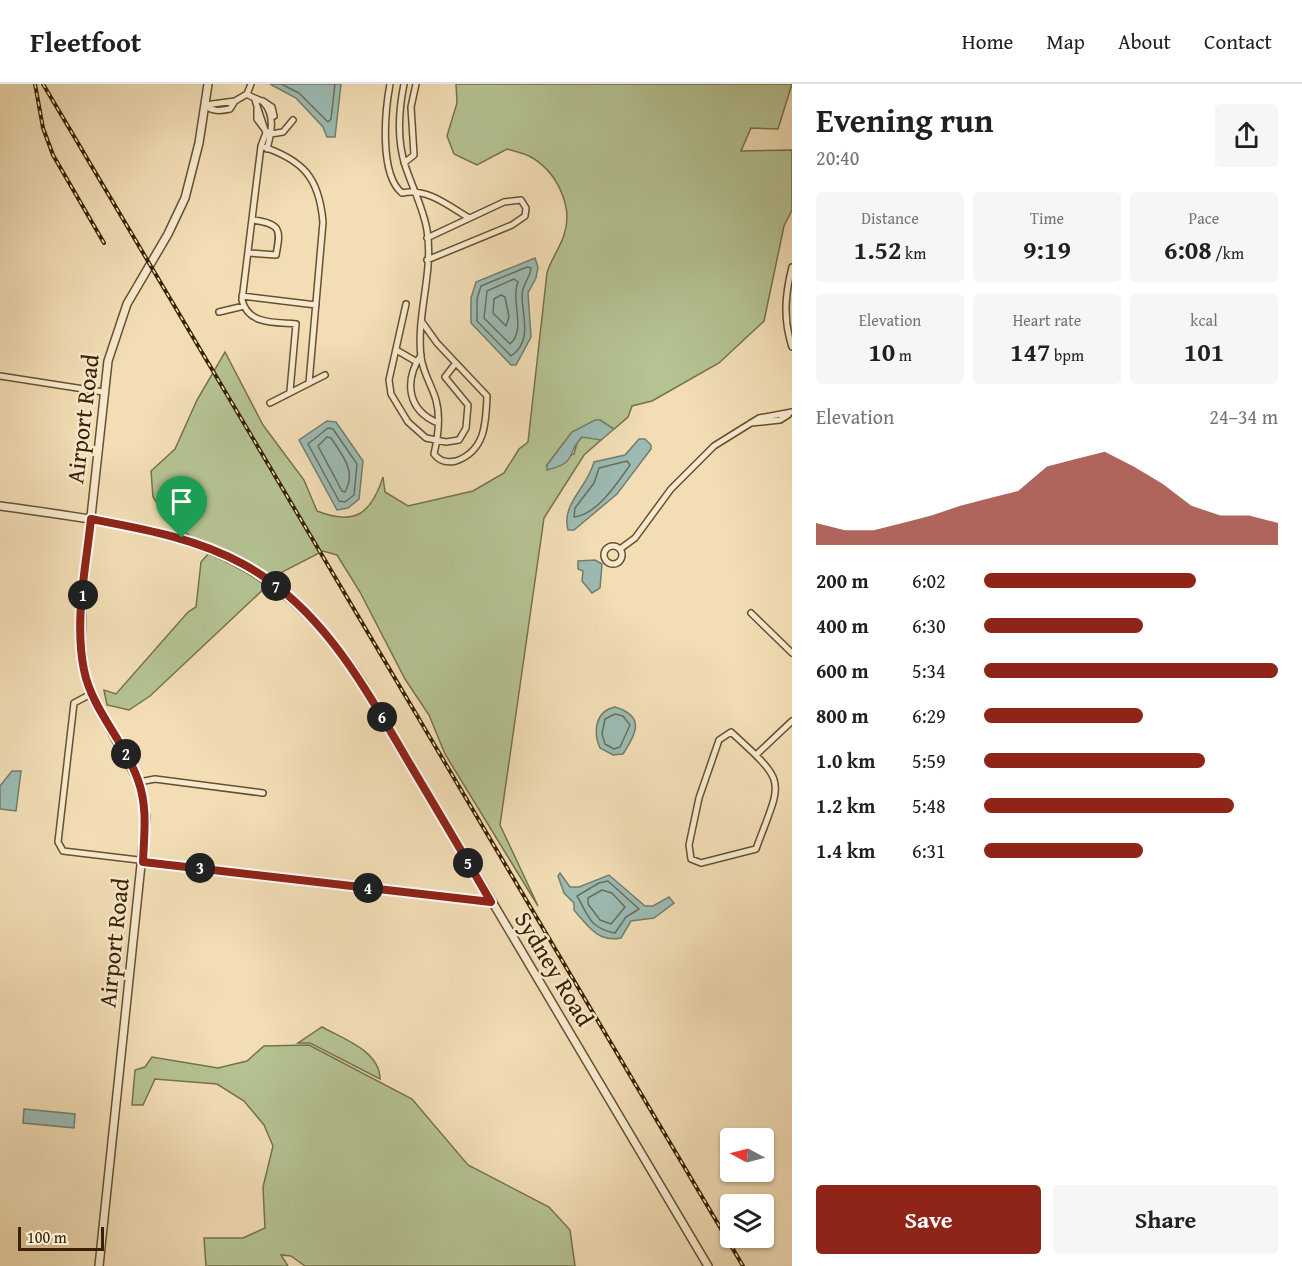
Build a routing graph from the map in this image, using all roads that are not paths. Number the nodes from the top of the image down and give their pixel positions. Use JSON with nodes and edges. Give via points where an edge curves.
{"nodes":[{"id":1,"x":208,"y":84,"type":"edge"},
{"id":2,"x":251,"y":84,"type":"edge"},
{"id":3,"x":390,"y":84,"type":"edge"},
{"id":4,"x":404,"y":84,"type":"edge"},
{"id":5,"x":417,"y":84,"type":"edge"},
{"id":6,"x":247,"y":94,"type":"junction"},
{"id":7,"x":257,"y":102,"type":"junction"},
{"id":8,"x":205,"y":105,"type":"junction"},
{"id":9,"x":293,"y":120,"type":"dead end"},
{"id":10,"x":270,"y":132,"type":"junction"},
{"id":11,"x":264,"y":147,"type":"junction"},
{"id":12,"x":404,"y":163,"type":"junction"},
{"id":13,"x":416,"y":192,"type":"junction"},
{"id":14,"x":469,"y":218,"type":"junction"},
{"id":15,"x":254,"y":220,"type":"junction"},
{"id":16,"x":427,"y":237,"type":"junction"},
{"id":17,"x":249,"y":253,"type":"junction"},
{"id":18,"x":427,"y":260,"type":"junction"},
{"id":19,"x":792,"y":267,"type":"edge"},
{"id":20,"x":242,"y":296,"type":"junction"},
{"id":21,"x":406,"y":304,"type":"dead end"},
{"id":22,"x":316,"y":305,"type":"junction"},
{"id":23,"x":244,"y":306,"type":"junction"},
{"id":24,"x":219,"y":312,"type":"dead end"},
{"id":25,"x":422,"y":322,"type":"junction"},
{"id":26,"x":792,"y":347,"type":"edge"},
{"id":27,"x":398,"y":351,"type":"junction"},
{"id":28,"x":421,"y":355,"type":"junction"},
{"id":29,"x":417,"y":362,"type":"junction"},
{"id":30,"x":455,"y":364,"type":"junction"},
{"id":31,"x":325,"y":375,"type":"dead end"},
{"id":32,"x":0,"y":376,"type":"edge"},
{"id":33,"x":309,"y":383,"type":"junction"},
{"id":34,"x":290,"y":391,"type":"junction"},
{"id":35,"x":103,"y":392,"type":"junction"},
{"id":36,"x":270,"y":403,"type":"dead end"},
{"id":37,"x":792,"y":412,"type":"edge"},
{"id":38,"x":438,"y":423,"type":"junction"},
{"id":39,"x":437,"y":441,"type":"junction"},
{"id":40,"x":0,"y":506,"type":"edge"},
{"id":41,"x":91,"y":519,"type":"junction"},
{"id":42,"x":620,"y":549,"type":"dead end"},
{"id":43,"x":751,"y":613,"type":"dead end"},
{"id":44,"x":792,"y":653,"type":"edge"},
{"id":45,"x":91,"y":694,"type":"junction"},
{"id":46,"x":792,"y":721,"type":"edge"},
{"id":47,"x":756,"y":755,"type":"junction"},
{"id":48,"x":139,"y":782,"type":"junction"},
{"id":49,"x":263,"y":793,"type":"dead end"},
{"id":50,"x":143,"y":862,"type":"junction"},
{"id":51,"x":491,"y":902,"type":"junction"},
{"id":52,"x":99,"y":1266,"type":"edge"},
{"id":53,"x":708,"y":1266,"type":"edge"}],
"edges":[{"from":1,"to":8,"type":"street","name":"Airport Road"},
{"from":2,"to":6,"type":"street"},
{"from":3,"to":13,"type":"street","via":[[385,116],[389,169],[397,189],[402,193]]},
{"from":4,"to":12,"type":"street","via":[[399,107]]},
{"from":5,"to":12,"type":"street","via":[[411,107],[416,148]]},
{"from":6,"to":7,"type":"street"},
{"from":6,"to":8,"type":"street","via":[[230,109],[211,110]]},
{"from":7,"to":10,"type":"street"},
{"from":7,"to":10,"type":"street","via":[[272,107],[275,123]]},
{"from":8,"to":35,"type":"street","name":"Airport Road","via":[[185,198],[127,304],[108,361]]},
{"from":9,"to":10,"type":"street","via":[[283,132]]},
{"from":10,"to":11,"type":"street"},
{"from":11,"to":15,"type":"street"},
{"from":11,"to":22,"type":"street","via":[[302,166],[321,202],[324,222]]},
{"from":12,"to":13,"type":"street"},
{"from":13,"to":14,"type":"street","via":[[432,196]]},
{"from":13,"to":16,"type":"street"},
{"from":14,"to":16,"type":"street"},
{"from":14,"to":18,"type":"street","via":[[504,202],[521,200],[526,208],[525,216],[512,225]]},
{"from":15,"to":17,"type":"street"},
{"from":15,"to":17,"type":"street","via":[[272,223],[278,228],[279,238],[276,255]]},
{"from":16,"to":18,"type":"street"},
{"from":17,"to":20,"type":"street"},
{"from":18,"to":25,"type":"street"},
{"from":19,"to":26,"type":"street","via":[[785,299],[785,323]]},
{"from":20,"to":22,"type":"street"},
{"from":20,"to":23,"type":"street"},
{"from":21,"to":27,"type":"street"},
{"from":22,"to":33,"type":"street"},
{"from":23,"to":24,"type":"street"},
{"from":23,"to":34,"type":"street","via":[[261,321],[296,324]]},
{"from":25,"to":28,"type":"street"},
{"from":25,"to":30,"type":"street"},
{"from":27,"to":29,"type":"street"},
{"from":27,"to":39,"type":"street","via":[[390,380],[391,394],[408,422],[426,438]]},
{"from":28,"to":29,"type":"street"},
{"from":28,"to":38,"type":"street","via":[[436,400]]},
{"from":29,"to":38,"type":"street","via":[[409,385],[415,404],[424,417]]},
{"from":30,"to":39,"type":"street","via":[[445,377],[468,405],[466,428],[459,440]]},
{"from":30,"to":39,"type":"street","via":[[487,396],[484,428],[479,447],[452,462],[436,458]]},
{"from":31,"to":33,"type":"street"},
{"from":32,"to":35,"type":"street"},
{"from":33,"to":34,"type":"street"},
{"from":34,"to":36,"type":"street"},
{"from":35,"to":41,"type":"street","name":"Airport Road"},
{"from":37,"to":42,"type":"street","via":[[759,418],[714,446],[671,489],[635,538]]},
{"from":38,"to":39,"type":"street"},
{"from":40,"to":41,"type":"street","name":"Sydney Road"},
{"from":41,"to":45,"type":"street","name":"Airport Road","via":[[81,641]]},
{"from":41,"to":51,"type":"street","name":"Sydney Road","via":[[182,538],[213,549],[244,564],[296,603],[326,633],[362,682]]},
{"from":43,"to":44,"type":"street"},
{"from":45,"to":48,"type":"street","name":"Airport Road"},
{"from":45,"to":50,"type":"street","via":[[74,703],[58,842],[63,851]]},
{"from":46,"to":47,"type":"street"},
{"from":47,"to":47,"type":"street","via":[[731,732],[719,740],[699,798],[689,845],[691,859],[701,863],[756,849],[778,790],[773,772]]},
{"from":48,"to":49,"type":"street","via":[[155,779]]},
{"from":48,"to":50,"type":"street","name":"Airport Road","via":[[146,817]]},
{"from":50,"to":51,"type":"street"},
{"from":50,"to":52,"type":"street","name":"Airport Road"},
{"from":51,"to":53,"type":"street","name":"Sydney Road"}]}
